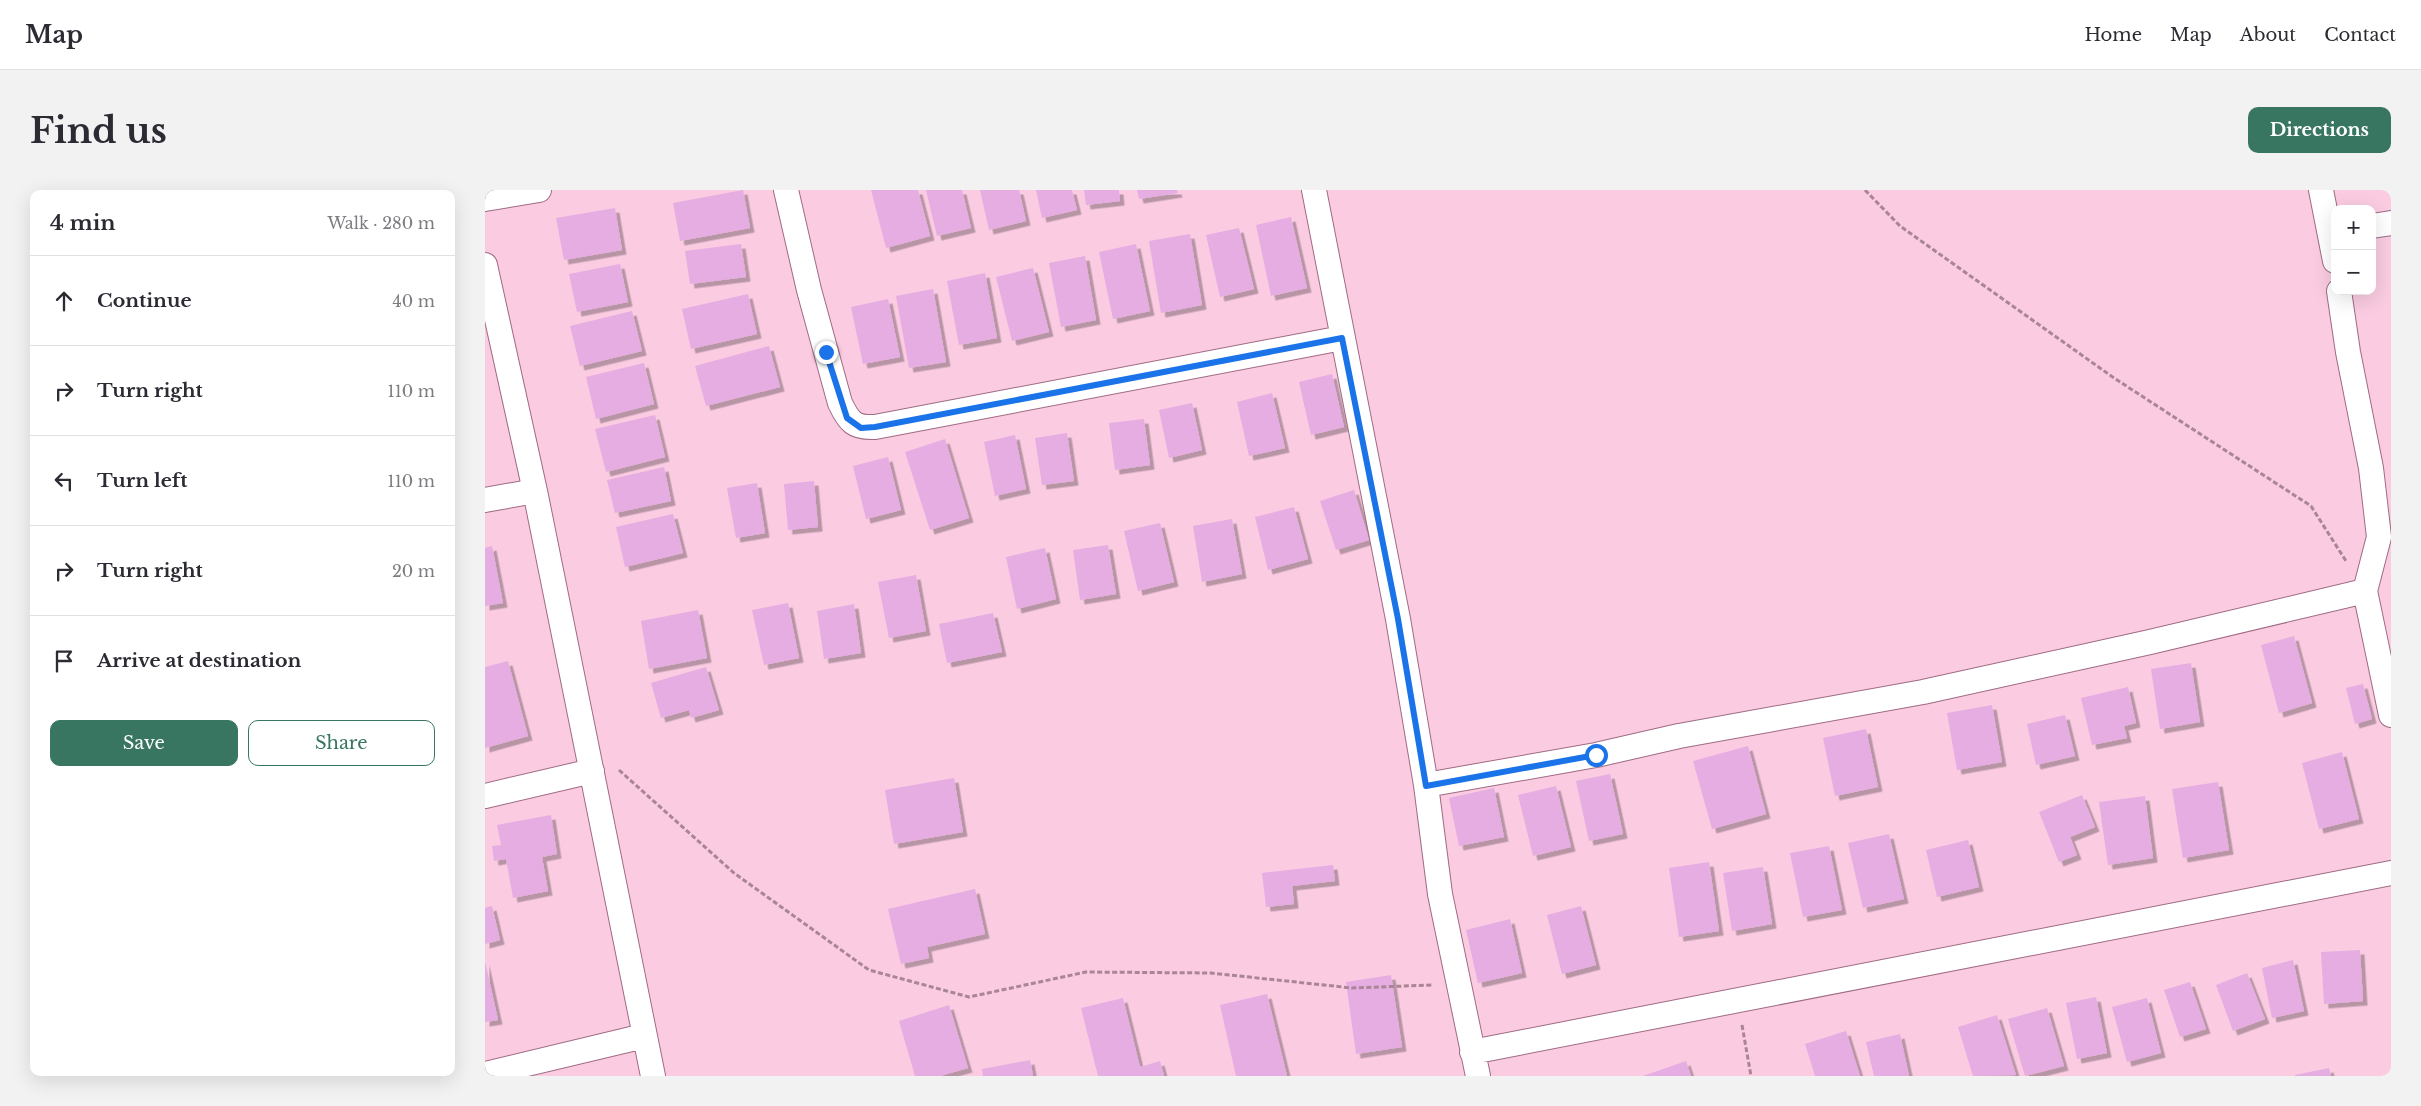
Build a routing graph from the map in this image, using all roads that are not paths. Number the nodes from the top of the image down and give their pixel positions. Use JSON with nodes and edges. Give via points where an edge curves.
{"nodes":[{"id":1,"x":539,"y":190,"type":"edge"},
{"id":2,"x":786,"y":190,"type":"edge"},
{"id":3,"x":1314,"y":190,"type":"edge"},
{"id":4,"x":2321,"y":190,"type":"edge"},
{"id":5,"x":485,"y":199,"type":"edge"},
{"id":6,"x":2391,"y":223,"type":"edge"},
{"id":7,"x":2376,"y":225,"type":"edge"},
{"id":8,"x":2331,"y":226,"type":"edge"},
{"id":9,"x":485,"y":265,"type":"edge"},
{"id":10,"x":2340,"y":295,"type":"edge"},
{"id":11,"x":1342,"y":338,"type":"junction"},
{"id":12,"x":535,"y":491,"type":"junction"},
{"id":13,"x":485,"y":500,"type":"edge"},
{"id":14,"x":2385,"y":536,"type":"edge"},
{"id":15,"x":2365,"y":590,"type":"junction"},
{"id":16,"x":2391,"y":715,"type":"edge"},
{"id":17,"x":592,"y":771,"type":"junction"},
{"id":18,"x":1426,"y":786,"type":"junction"},
{"id":19,"x":485,"y":796,"type":"edge"},
{"id":20,"x":2391,"y":873,"type":"edge"},
{"id":21,"x":644,"y":1036,"type":"junction"},
{"id":22,"x":1472,"y":1052,"type":"junction"},
{"id":23,"x":485,"y":1074,"type":"edge"},
{"id":24,"x":653,"y":1076,"type":"edge"},
{"id":25,"x":1478,"y":1076,"type":"edge"}],
"edges":[{"from":1,"to":5,"type":"street"},
{"from":2,"to":11,"type":"street","via":[[809,290],[841,403],[847,418],[861,428],[1100,386]]},
{"from":3,"to":11,"type":"street"},
{"from":4,"to":8,"type":"street"},
{"from":6,"to":7,"type":"street"},
{"from":9,"to":12,"type":"street"},
{"from":10,"to":14,"type":"street"},
{"from":11,"to":18,"type":"street","via":[[1398,619]]},
{"from":12,"to":13,"type":"street"},
{"from":12,"to":17,"type":"street"},
{"from":14,"to":15,"type":"street"},
{"from":15,"to":16,"type":"street"},
{"from":15,"to":18,"type":"street","via":[[1923,692]]},
{"from":17,"to":19,"type":"street"},
{"from":17,"to":21,"type":"street"},
{"from":18,"to":22,"type":"street","via":[[1440,894]]},
{"from":20,"to":22,"type":"street"},
{"from":21,"to":23,"type":"street"},
{"from":21,"to":24,"type":"street"},
{"from":22,"to":25,"type":"street"}]}
